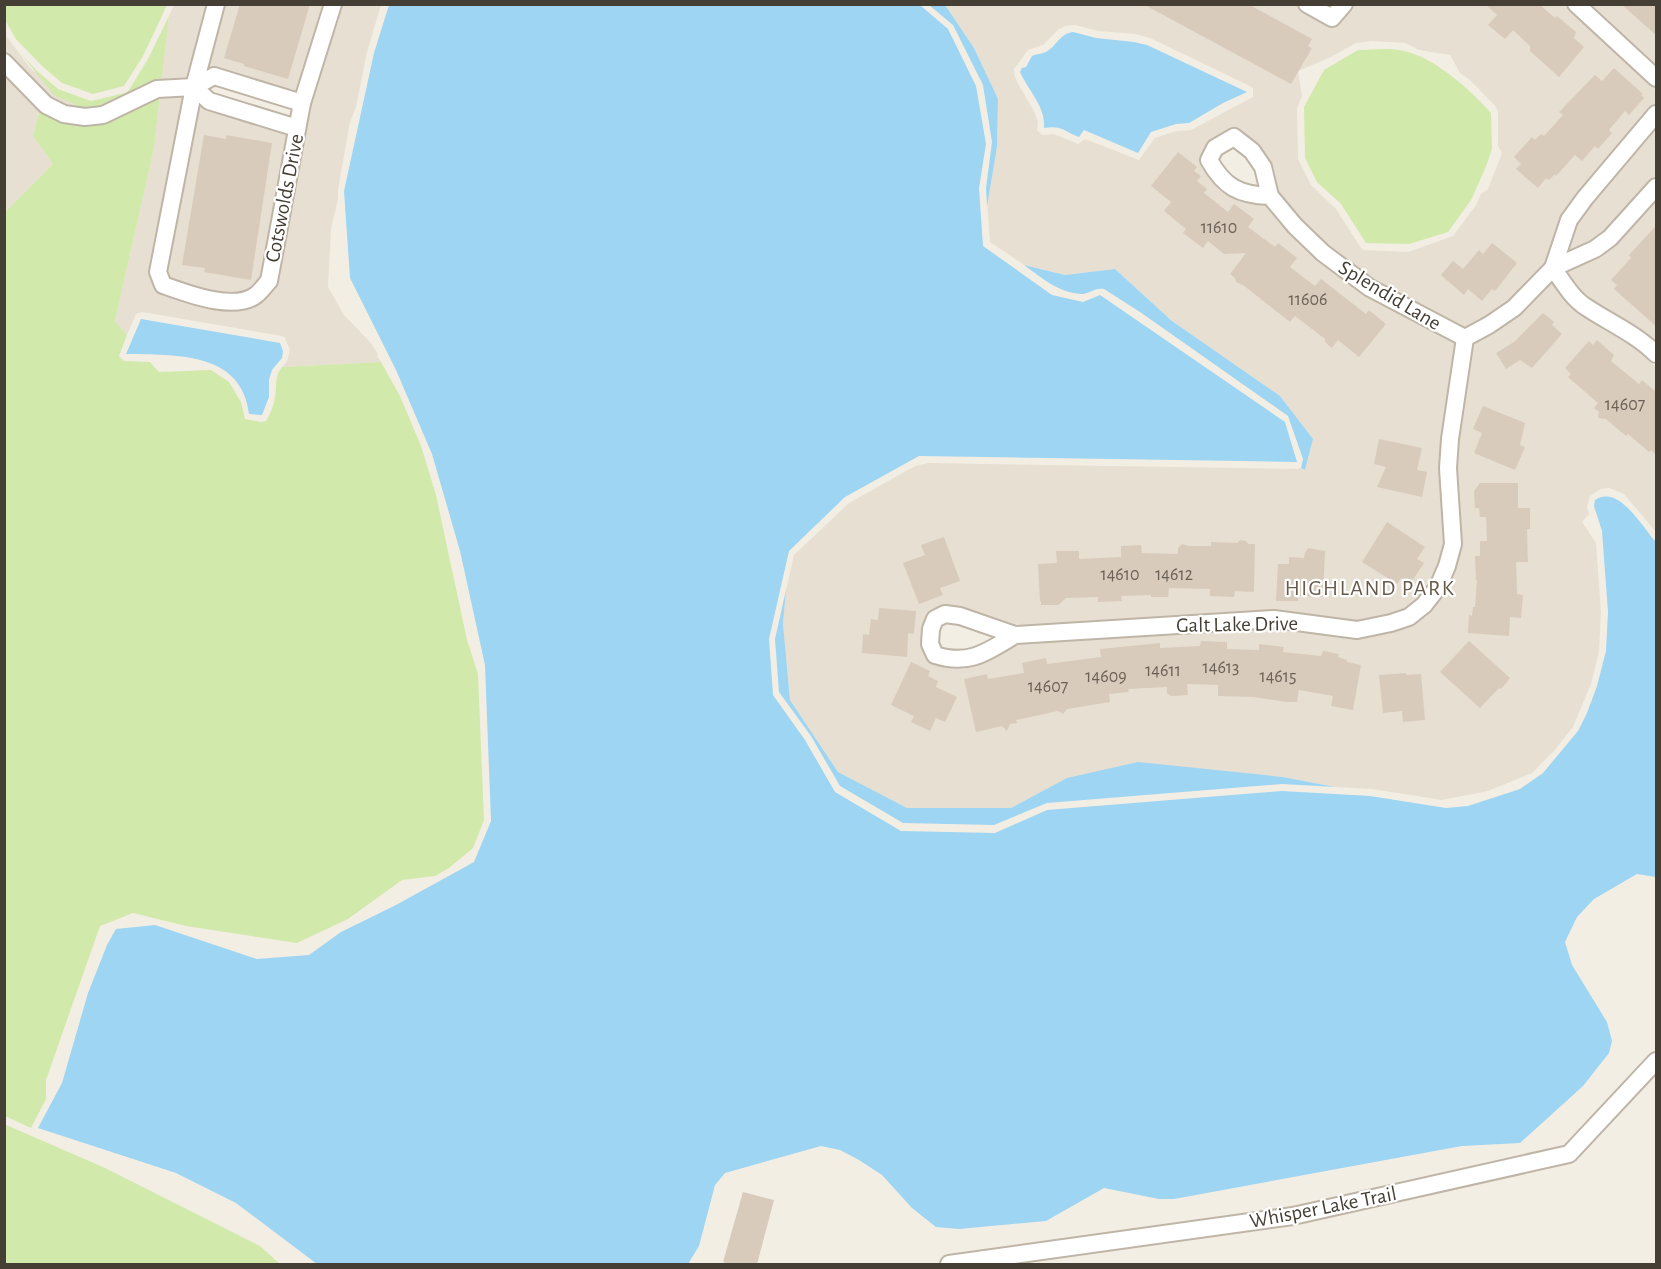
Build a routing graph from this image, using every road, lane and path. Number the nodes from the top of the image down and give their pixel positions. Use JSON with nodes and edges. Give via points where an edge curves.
{"nodes":[{"id":1,"x":216,"y":4,"type":"edge"},
{"id":2,"x":333,"y":4,"type":"edge"},
{"id":3,"x":1307,"y":4,"type":"edge"},
{"id":4,"x":1344,"y":4,"type":"edge"},
{"id":5,"x":1576,"y":4,"type":"edge"},
{"id":6,"x":4,"y":62,"type":"edge"},
{"id":7,"x":1656,"y":78,"type":"edge"},
{"id":8,"x":194,"y":87,"type":"junction"},
{"id":9,"x":302,"y":103,"type":"junction"},
{"id":10,"x":1656,"y":114,"type":"edge"},
{"id":11,"x":297,"y":128,"type":"junction"},
{"id":12,"x":1656,"y":187,"type":"edge"},
{"id":13,"x":1270,"y":196,"type":"dead end"},
{"id":14,"x":1553,"y":268,"type":"junction"},
{"id":15,"x":1465,"y":338,"type":"junction"},
{"id":16,"x":1656,"y":352,"type":"edge"},
{"id":17,"x":1015,"y":635,"type":"junction"},
{"id":18,"x":1656,"y":1061,"type":"edge"},
{"id":19,"x":949,"y":1264,"type":"edge"}],
"edges":[{"from":1,"to":8,"type":"street","name":"Cotswolds Drive"},
{"from":2,"to":9,"type":"street","name":"Cotswolds Drive"},
{"from":3,"to":4,"type":"street","via":[[1332,18]]},
{"from":5,"to":7,"type":"street"},
{"from":6,"to":8,"type":"street","via":[[46,105],[64,114],[85,117],[103,115],[157,89]]},
{"from":8,"to":9,"type":"street","via":[[214,76]]},
{"from":8,"to":11,"type":"street","via":[[209,101]]},
{"from":8,"to":11,"type":"street","name":"Cotswolds Drive","via":[[158,272],[163,285],[209,300],[238,302],[255,296],[269,281]]},
{"from":9,"to":11,"type":"street","name":"Cotswolds Drive"},
{"from":10,"to":14,"type":"street","via":[[1569,220]]},
{"from":12,"to":14,"type":"street","via":[[1610,238]]},
{"from":13,"to":15,"type":"street","name":"Splendid Lane","via":[[1323,253],[1354,277]]},
{"from":14,"to":15,"type":"street","via":[[1514,308]]},
{"from":14,"to":16,"type":"street","via":[[1585,306]]},
{"from":15,"to":17,"type":"street","name":"Galt Lake Drive","via":[[1448,468],[1453,544],[1438,587],[1409,617],[1357,630],[1274,619]]},
{"from":17,"to":17,"type":"street","name":"Galt Lake Drive","via":[[964,660],[935,655],[930,644],[935,620],[945,614]]},
{"from":18,"to":19,"type":"street","name":"Whisper Lake Trail","via":[[1569,1154],[1293,1216]]}]}
